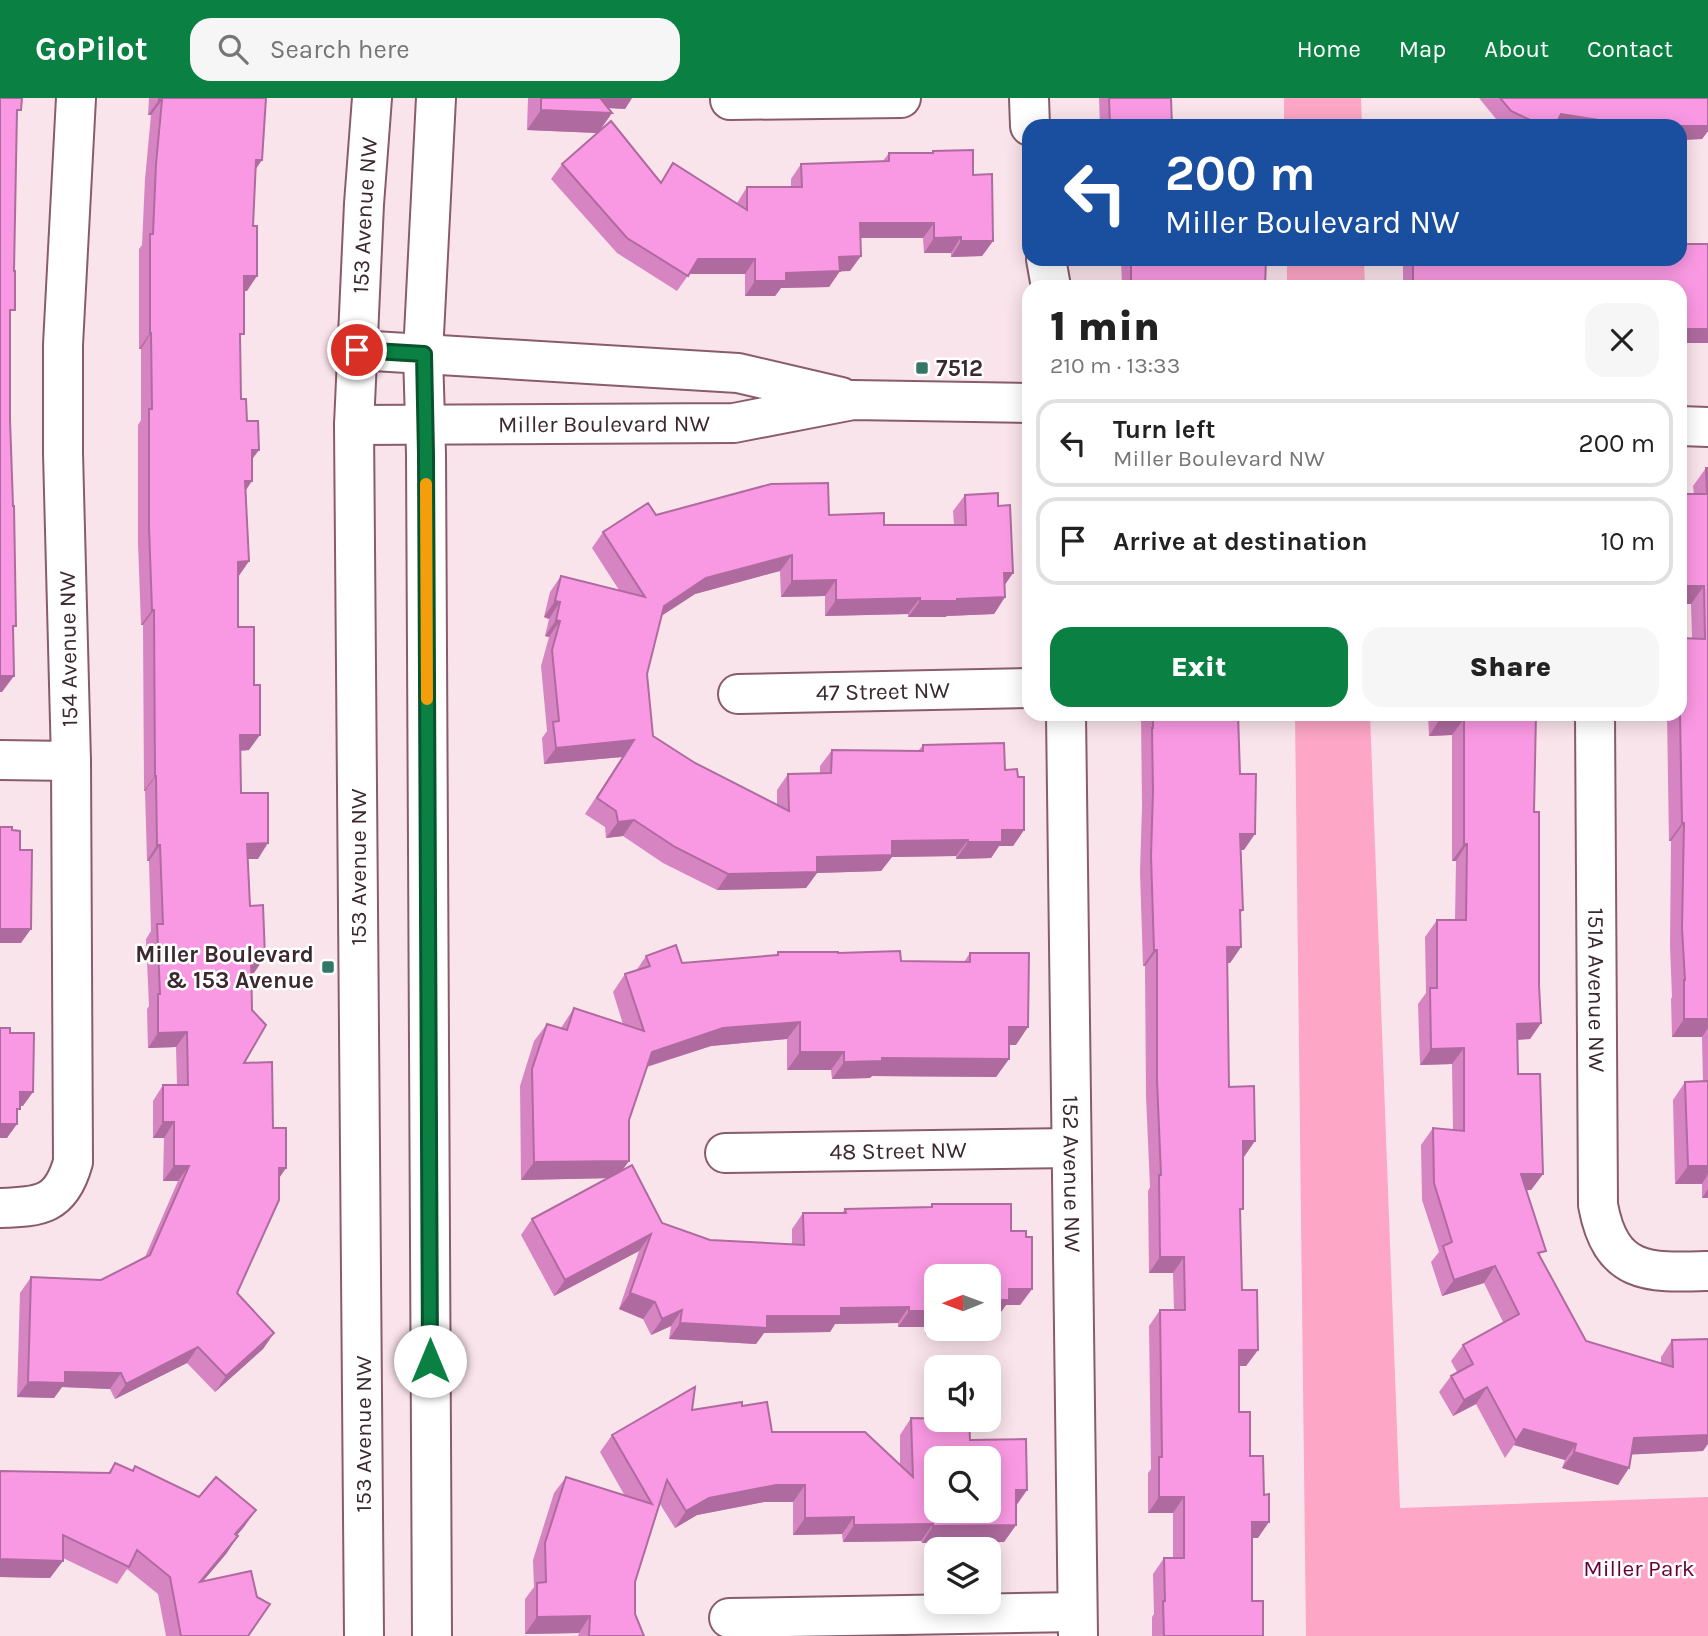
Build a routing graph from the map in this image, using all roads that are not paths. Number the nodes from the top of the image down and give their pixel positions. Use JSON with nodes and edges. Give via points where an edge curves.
{"nodes":[{"id":1,"x":76,"y":98,"type":"edge"},
{"id":2,"x":372,"y":98,"type":"edge"},
{"id":3,"x":436,"y":98,"type":"edge"},
{"id":4,"x":901,"y":98,"type":"edge"},
{"id":5,"x":1029,"y":98,"type":"edge"},
{"id":6,"x":730,"y":100,"type":"dead end"},
{"id":7,"x":1030,"y":119,"type":"edge"},
{"id":8,"x":357,"y":350,"type":"junction"},
{"id":9,"x":424,"y":354,"type":"junction"},
{"id":10,"x":853,"y":400,"type":"junction"},
{"id":11,"x":1022,"y":404,"type":"edge"},
{"id":12,"x":354,"y":425,"type":"junction"},
{"id":13,"x":425,"y":425,"type":"junction"},
{"id":14,"x":1687,"y":426,"type":"edge"},
{"id":15,"x":1708,"y":427,"type":"edge"},
{"id":16,"x":1022,"y":688,"type":"edge"},
{"id":17,"x":738,"y":694,"type":"dead end"},
{"id":18,"x":1066,"y":721,"type":"edge"},
{"id":19,"x":1595,"y":721,"type":"edge"},
{"id":20,"x":0,"y":760,"type":"edge"},
{"id":21,"x":71,"y":761,"type":"junction"},
{"id":22,"x":1072,"y":1148,"type":"junction"},
{"id":23,"x":725,"y":1153,"type":"dead end"},
{"id":24,"x":0,"y":1208,"type":"edge"},
{"id":25,"x":1708,"y":1271,"type":"edge"},
{"id":26,"x":729,"y":1618,"type":"dead end"},
{"id":27,"x":1077,"y":1624,"type":"edge"},
{"id":28,"x":364,"y":1636,"type":"edge"},
{"id":29,"x":432,"y":1636,"type":"edge"}],
"edges":[{"from":1,"to":21,"type":"street","name":"154 Avenue NW","via":[[63,345]]},
{"from":2,"to":8,"type":"street","name":"153 Avenue NW"},
{"from":3,"to":9,"type":"street"},
{"from":4,"to":6,"type":"street"},
{"from":5,"to":7,"type":"street"},
{"from":8,"to":9,"type":"street","name":"Miller Boulevard NW"},
{"from":8,"to":12,"type":"street","name":"153 Avenue NW"},
{"from":9,"to":10,"type":"street","name":"Miller Boulevard NW","via":[[738,373]]},
{"from":9,"to":13,"type":"street"},
{"from":10,"to":11,"type":"street","name":"Miller Boulevard NW"},
{"from":10,"to":13,"type":"street","name":"Miller Boulevard NW","via":[[734,423]]},
{"from":12,"to":13,"type":"street","name":"Miller Boulevard NW"},
{"from":12,"to":28,"type":"street","name":"153 Avenue NW"},
{"from":13,"to":29,"type":"street"},
{"from":14,"to":15,"type":"street"},
{"from":16,"to":17,"type":"street","name":"47 Street NW"},
{"from":18,"to":22,"type":"street","name":"152 Avenue NW"},
{"from":19,"to":25,"type":"street","name":"151A Avenue NW","via":[[1600,1218],[1616,1250],[1638,1266],[1665,1272]]},
{"from":20,"to":21,"type":"street"},
{"from":21,"to":24,"type":"street","name":"154 Avenue NW","via":[[73,1161],[69,1178],[56,1196],[40,1205]]},
{"from":22,"to":23,"type":"street","name":"48 Street NW"},
{"from":22,"to":27,"type":"street","name":"152 Avenue NW"},
{"from":26,"to":27,"type":"street"}]}
